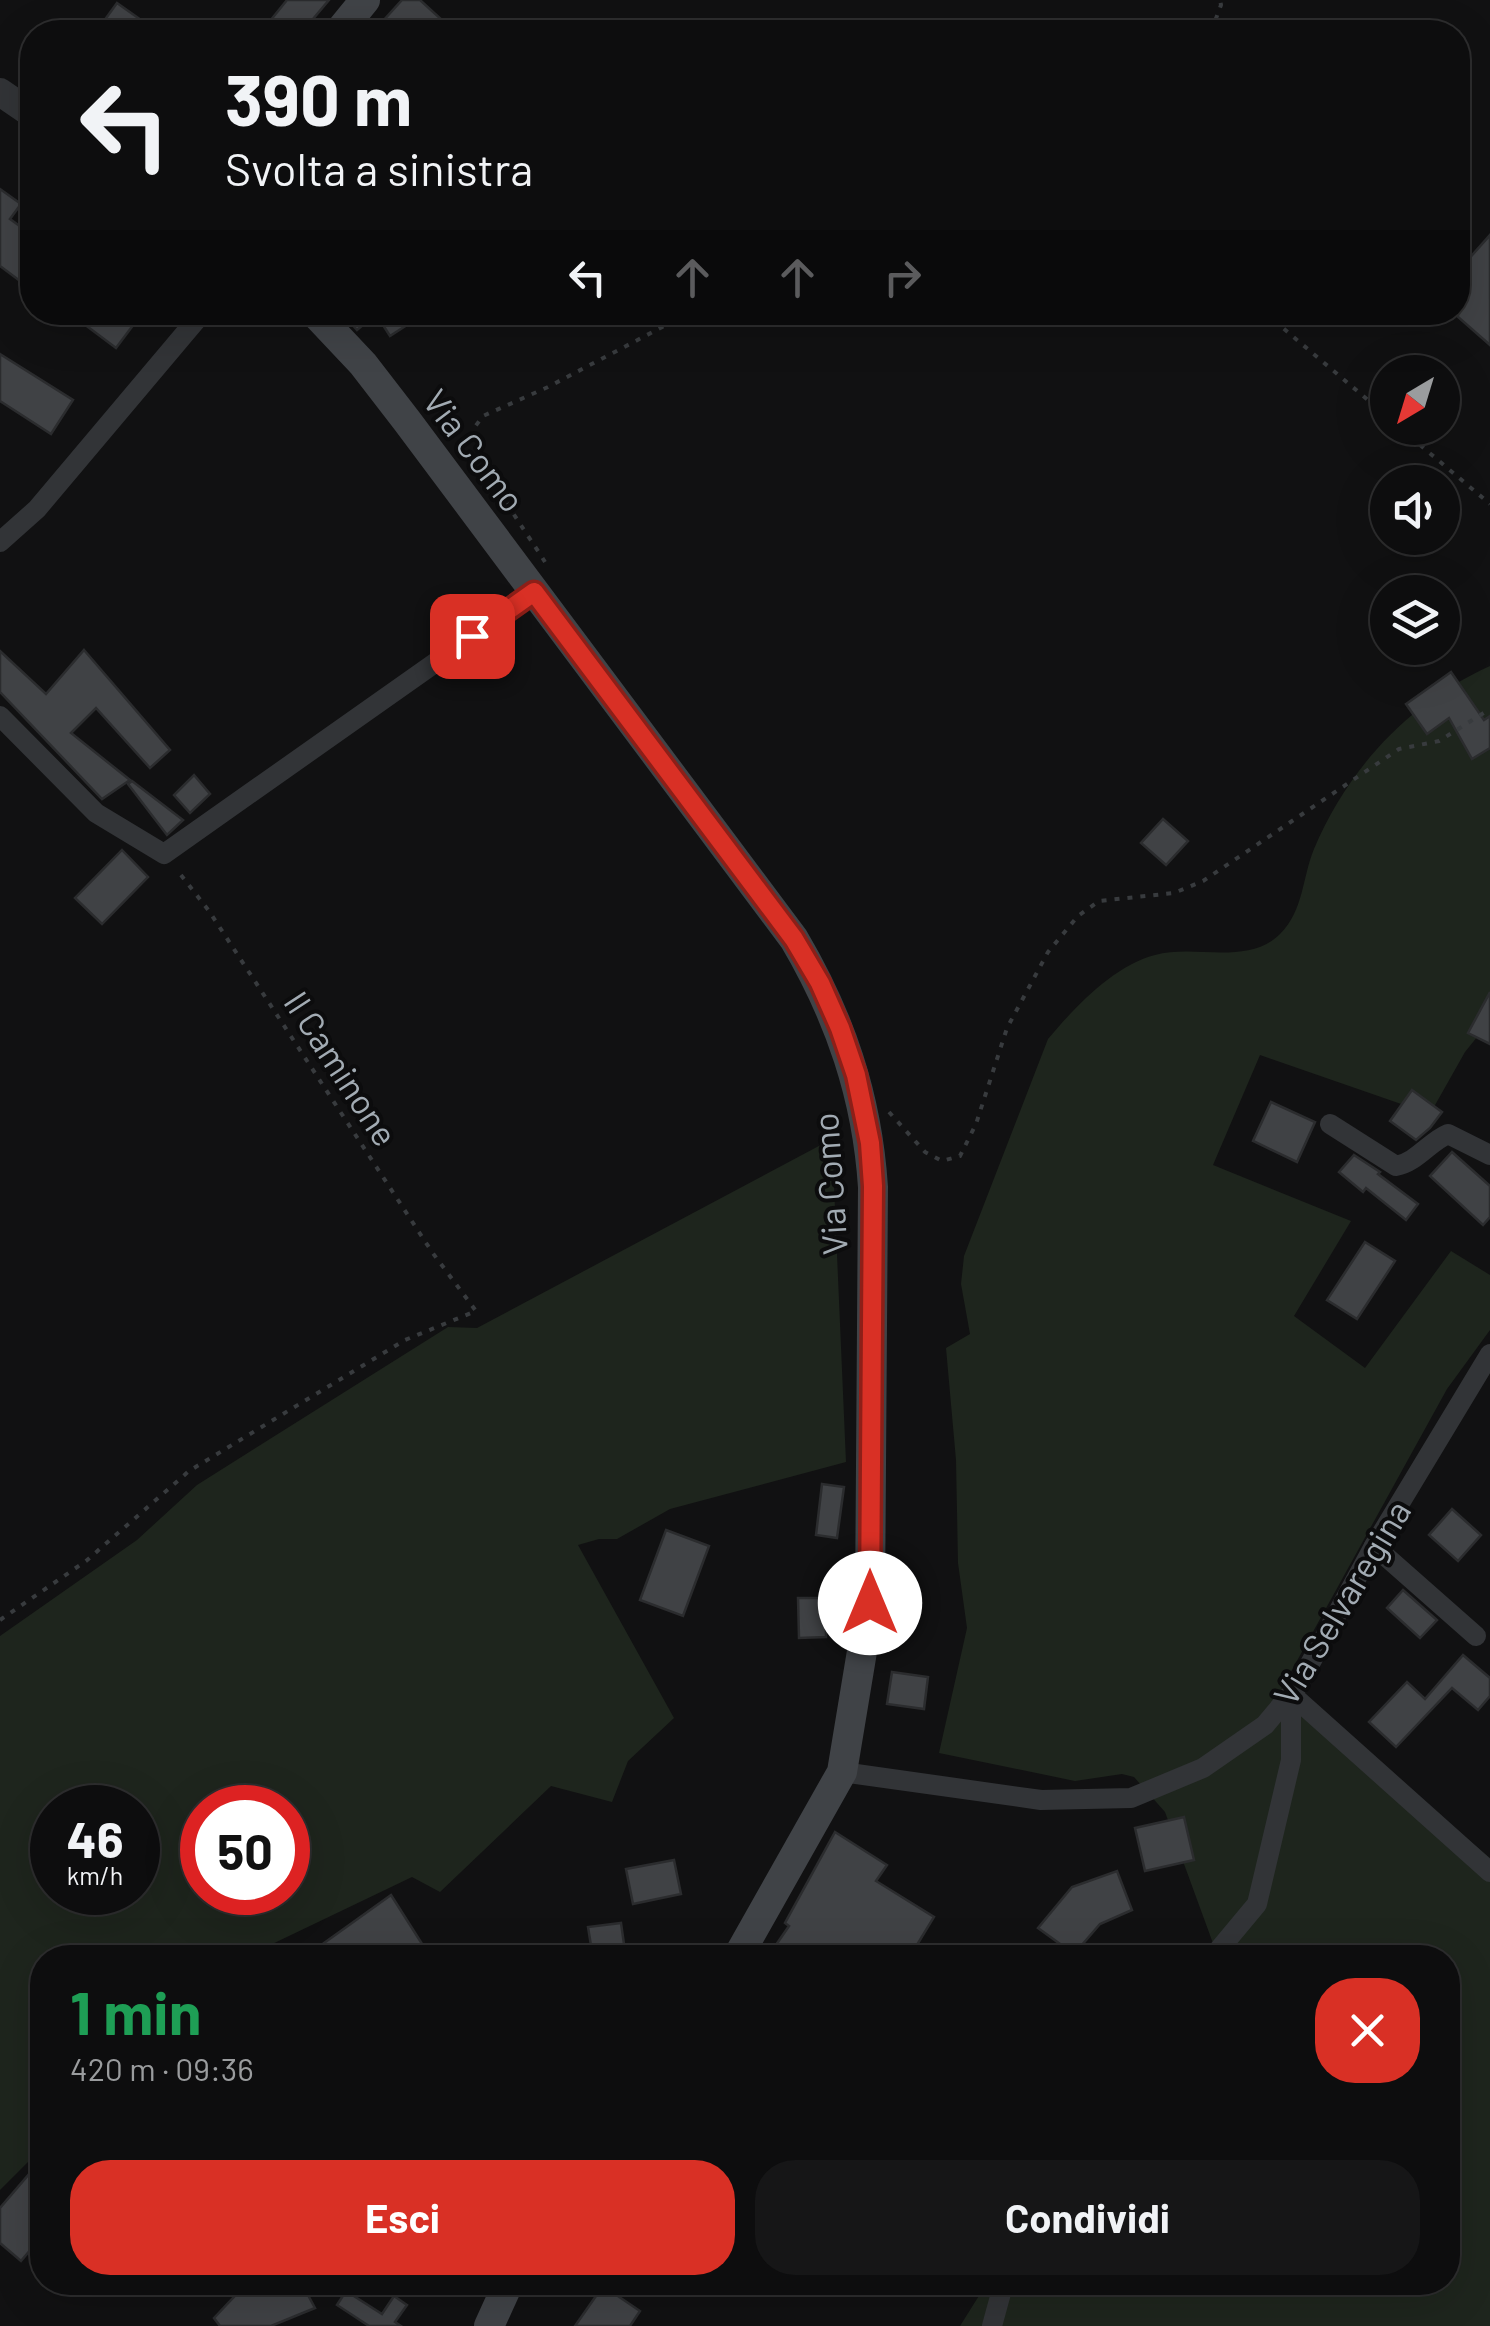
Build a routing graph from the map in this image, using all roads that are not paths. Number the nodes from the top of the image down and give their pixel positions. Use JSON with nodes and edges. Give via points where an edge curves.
{"nodes":[{"id":1,"x":365,"y":0,"type":"edge"},
{"id":2,"x":349,"y":20,"type":"edge"},
{"id":3,"x":192,"y":325,"type":"edge"},
{"id":4,"x":325,"y":325,"type":"edge"},
{"id":5,"x":0,"y":542,"type":"edge"},
{"id":6,"x":541,"y":580,"type":"junction"},
{"id":7,"x":0,"y":716,"type":"edge"},
{"id":8,"x":1330,"y":1124,"type":"dead end"},
{"id":9,"x":1490,"y":1155,"type":"edge"},
{"id":10,"x":1490,"y":1354,"type":"edge"},
{"id":11,"x":1374,"y":1546,"type":"junction"},
{"id":12,"x":1476,"y":1636,"type":"dead end"},
{"id":13,"x":1291,"y":1694,"type":"junction"},
{"id":14,"x":842,"y":1772,"type":"junction"},
{"id":15,"x":1490,"y":1872,"type":"edge"},
{"id":16,"x":744,"y":1945,"type":"edge"},
{"id":17,"x":1223,"y":1945,"type":"edge"},
{"id":18,"x":503,"y":2295,"type":"edge"},
{"id":19,"x":1000,"y":2295,"type":"edge"},
{"id":20,"x":489,"y":2326,"type":"edge"},
{"id":21,"x":992,"y":2326,"type":"edge"}],
"edges":[{"from":1,"to":2,"type":"main road"},
{"from":3,"to":5,"type":"street","via":[[36,509]]},
{"from":4,"to":6,"type":"main road","name":"Via Como"},
{"from":6,"to":7,"type":"street","via":[[164,854],[96,813]]},
{"from":6,"to":14,"type":"main road","name":"Via Como","via":[[794,939],[820,983],[856,1075],[873,1186],[870,1603]]},
{"from":8,"to":9,"type":"street","via":[[1396,1166],[1409,1164],[1448,1134]]},
{"from":10,"to":11,"type":"street","name":"Via Selvaregina"},
{"from":11,"to":12,"type":"street"},
{"from":11,"to":13,"type":"street","name":"Via Selvaregina"},
{"from":13,"to":14,"type":"street","name":"Via Selvaregina","via":[[1265,1724],[1203,1768],[1131,1798],[1041,1800]]},
{"from":13,"to":15,"type":"street"},
{"from":13,"to":17,"type":"street","via":[[1291,1760],[1257,1904]]},
{"from":14,"to":16,"type":"main road","name":"Via Como"},
{"from":18,"to":20,"type":"main road"},
{"from":19,"to":21,"type":"street"}]}
